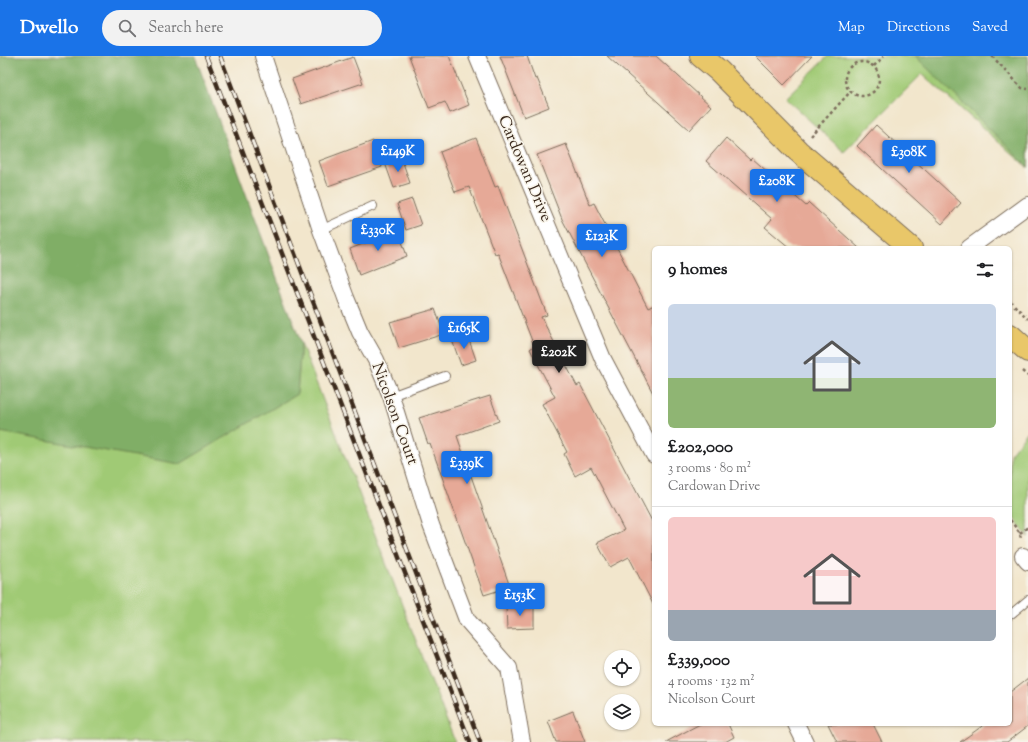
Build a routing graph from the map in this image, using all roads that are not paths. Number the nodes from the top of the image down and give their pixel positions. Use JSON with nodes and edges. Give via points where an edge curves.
{"nodes":[{"id":1,"x":477,"y":56,"type":"edge"},
{"id":2,"x":701,"y":56,"type":"edge"},
{"id":3,"x":267,"y":57,"type":"edge"},
{"id":4,"x":1028,"y":205,"type":"edge"},
{"id":5,"x":373,"y":206,"type":"dead end"},
{"id":6,"x":321,"y":230,"type":"junction"},
{"id":7,"x":909,"y":246,"type":"edge"},
{"id":8,"x":972,"y":246,"type":"edge"},
{"id":9,"x":1012,"y":337,"type":"edge"},
{"id":10,"x":1028,"y":351,"type":"edge"},
{"id":11,"x":445,"y":376,"type":"dead end"},
{"id":12,"x":391,"y":396,"type":"junction"},
{"id":13,"x":652,"y":451,"type":"edge"},
{"id":14,"x":1028,"y":600,"type":"edge"},
{"id":15,"x":1012,"y":613,"type":"edge"},
{"id":16,"x":797,"y":726,"type":"edge"},
{"id":17,"x":522,"y":742,"type":"edge"},
{"id":18,"x":805,"y":742,"type":"edge"}],
"edges":[{"from":1,"to":13,"type":"street","name":"Cardowan Drive","via":[[603,359]]},
{"from":2,"to":7,"type":"main road","via":[[798,151]]},
{"from":3,"to":6,"type":"street","name":"Nicolson Court"},
{"from":4,"to":8,"type":"street"},
{"from":5,"to":6,"type":"lane"},
{"from":6,"to":12,"type":"street","name":"Nicolson Court","via":[[360,332],[376,360]]},
{"from":9,"to":10,"type":"main road"},
{"from":11,"to":12,"type":"lane"},
{"from":12,"to":17,"type":"street","name":"Nicolson Court","via":[[431,525],[467,620],[509,668]]},
{"from":14,"to":15,"type":"lane"},
{"from":16,"to":18,"type":"street"}]}
